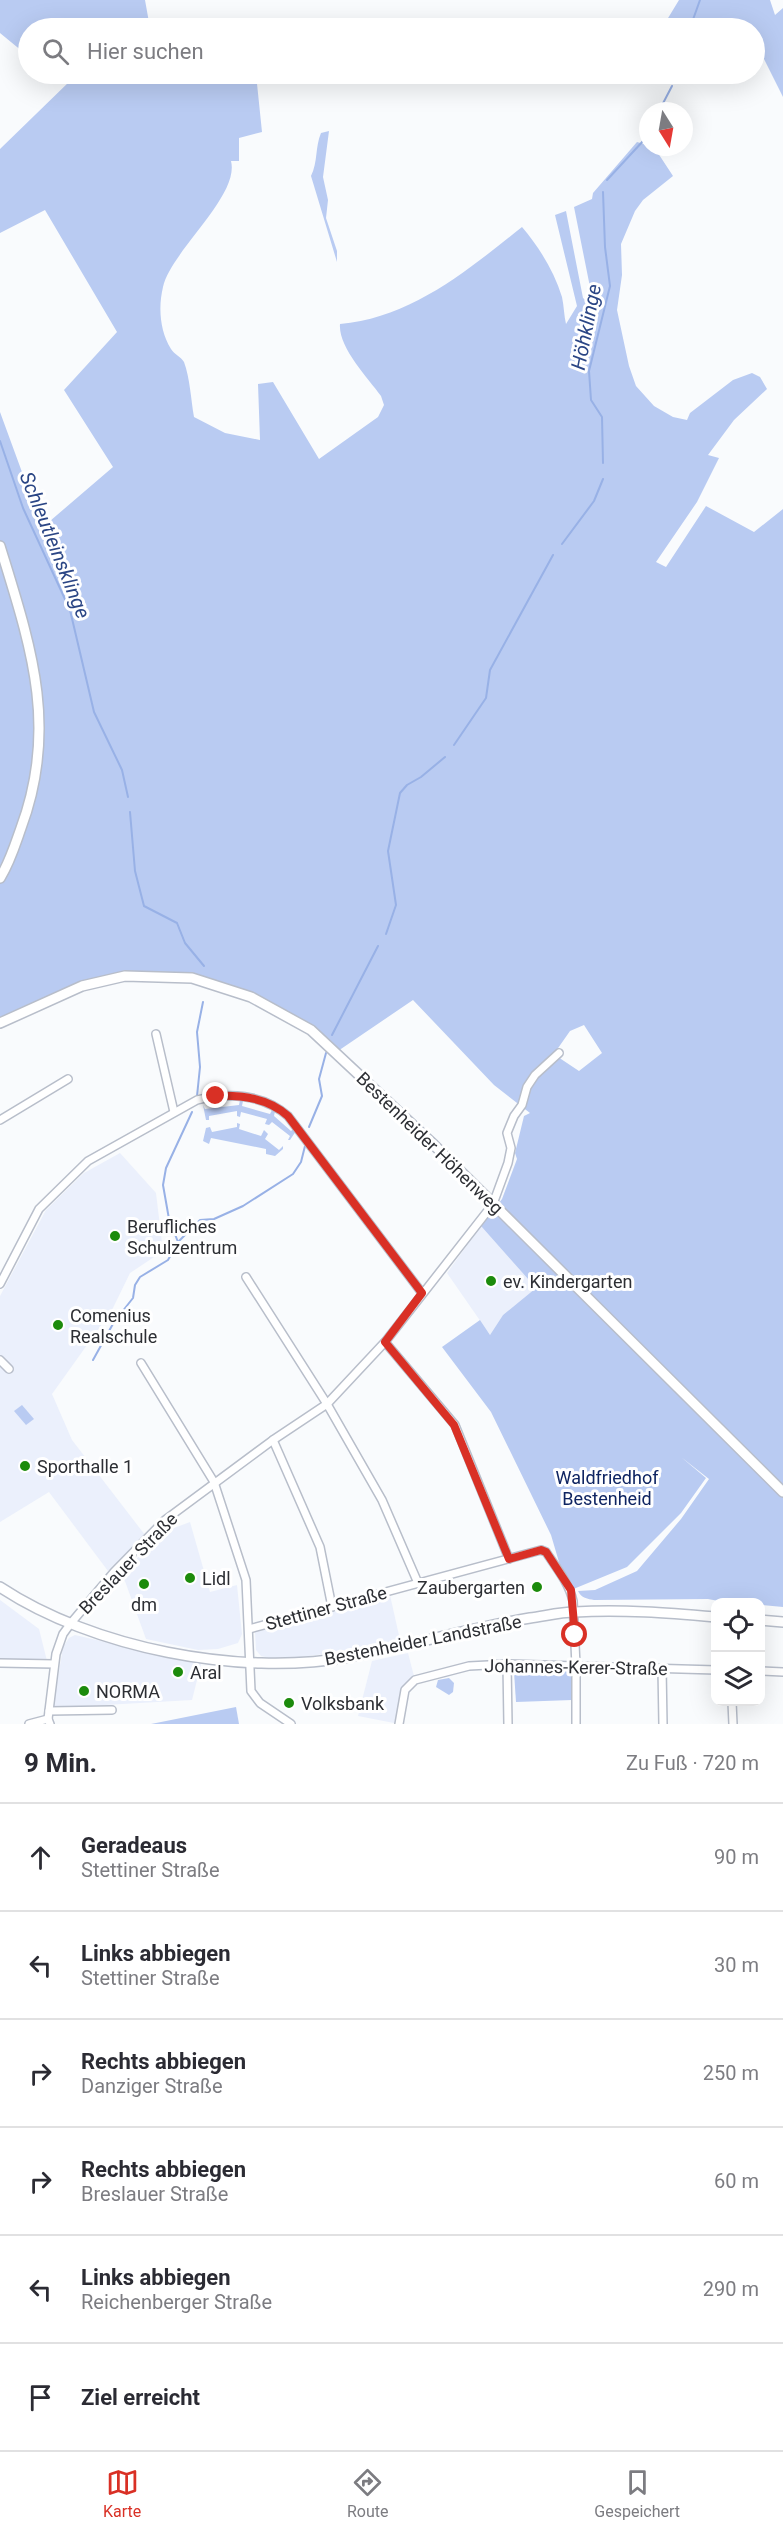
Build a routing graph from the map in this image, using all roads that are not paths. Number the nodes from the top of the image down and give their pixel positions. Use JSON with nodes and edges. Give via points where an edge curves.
{"nodes":[{"id":1,"x":0,"y":546,"type":"edge"},
{"id":2,"x":0,"y":878,"type":"edge"},
{"id":3,"x":0,"y":1023,"type":"edge"},
{"id":4,"x":156,"y":1034,"type":"dead end"},
{"id":5,"x":559,"y":1053,"type":"dead end"},
{"id":6,"x":68,"y":1079,"type":"dead end"},
{"id":7,"x":174,"y":1112,"type":"junction"},
{"id":8,"x":0,"y":1120,"type":"edge"},
{"id":9,"x":494,"y":1204,"type":"junction"},
{"id":10,"x":246,"y":1277,"type":"dead end"},
{"id":11,"x":0,"y":1284,"type":"edge"},
{"id":12,"x":422,"y":1293,"type":"junction"},
{"id":13,"x":385,"y":1342,"type":"junction"},
{"id":14,"x":0,"y":1360,"type":"edge"},
{"id":15,"x":141,"y":1363,"type":"dead end"},
{"id":16,"x":9,"y":1369,"type":"dead end"},
{"id":17,"x":327,"y":1404,"type":"junction"},
{"id":18,"x":273,"y":1440,"type":"junction"},
{"id":19,"x":214,"y":1482,"type":"junction"},
{"id":20,"x":783,"y":1492,"type":"edge"},
{"id":21,"x":509,"y":1559,"type":"junction"},
{"id":22,"x":418,"y":1583,"type":"junction"},
{"id":23,"x":0,"y":1587,"type":"edge"},
{"id":24,"x":332,"y":1607,"type":"junction"},
{"id":25,"x":574,"y":1612,"type":"junction"},
{"id":26,"x":711,"y":1617,"type":"edge"},
{"id":27,"x":765,"y":1620,"type":"edge"},
{"id":28,"x":783,"y":1622,"type":"edge"},
{"id":29,"x":70,"y":1623,"type":"junction"},
{"id":30,"x":249,"y":1629,"type":"junction"},
{"id":31,"x":249,"y":1662,"type":"junction"},
{"id":32,"x":0,"y":1663,"type":"edge"},
{"id":33,"x":54,"y":1664,"type":"junction"},
{"id":34,"x":507,"y":1664,"type":"junction"},
{"id":35,"x":576,"y":1666,"type":"junction"},
{"id":36,"x":663,"y":1668,"type":"junction"},
{"id":37,"x":711,"y":1670,"type":"edge"},
{"id":38,"x":765,"y":1671,"type":"edge"},
{"id":39,"x":783,"y":1672,"type":"edge"},
{"id":40,"x":732,"y":1706,"type":"edge"},
{"id":41,"x":112,"y":1710,"type":"dead end"},
{"id":42,"x":49,"y":1718,"type":"edge"},
{"id":43,"x":29,"y":1724,"type":"edge"},
{"id":44,"x":291,"y":1724,"type":"edge"},
{"id":45,"x":399,"y":1724,"type":"edge"},
{"id":46,"x":508,"y":1724,"type":"edge"},
{"id":47,"x":576,"y":1724,"type":"edge"},
{"id":48,"x":663,"y":1724,"type":"edge"},
{"id":49,"x":732,"y":1724,"type":"edge"}],
"edges":[{"from":1,"to":2,"type":"street","via":[[28,639],[40,719],[37,771],[27,811]]},
{"from":3,"to":9,"type":"street","name":"Bestenheider Höhenweg","via":[[82,986],[125,976],[192,978],[251,997],[311,1030]]},
{"from":4,"to":7,"type":"street"},
{"from":5,"to":9,"type":"street","name":"Breslauer Straße","via":[[535,1075],[514,1116],[507,1133],[511,1148],[508,1163]]},
{"from":6,"to":8,"type":"street"},
{"from":7,"to":11,"type":"street","via":[[88,1161],[39,1209]]},
{"from":7,"to":12,"type":"street","via":[[197,1100],[244,1095],[283,1111]]},
{"from":9,"to":12,"type":"street","name":"Breslauer Straße"},
{"from":9,"to":20,"type":"street","name":"Bestenheider Höhenweg"},
{"from":10,"to":17,"type":"street"},
{"from":12,"to":13,"type":"street","name":"Breslauer Straße"},
{"from":13,"to":17,"type":"street","name":"Breslauer Straße"},
{"from":13,"to":21,"type":"street","via":[[454,1425]]},
{"from":14,"to":16,"type":"street"},
{"from":15,"to":19,"type":"street"},
{"from":17,"to":18,"type":"street","name":"Breslauer Straße"},
{"from":17,"to":22,"type":"street","via":[[382,1500]]},
{"from":18,"to":19,"type":"street","name":"Breslauer Straße"},
{"from":18,"to":24,"type":"street","via":[[320,1547]]},
{"from":19,"to":29,"type":"street","name":"Breslauer Straße","via":[[158,1526]]},
{"from":19,"to":30,"type":"street","via":[[246,1580]]},
{"from":21,"to":22,"type":"street","name":"Stettiner Straße"},
{"from":21,"to":25,"type":"street","name":"Stettiner Straße","via":[[546,1552],[571,1590]]},
{"from":22,"to":24,"type":"street","name":"Stettiner Straße"},
{"from":23,"to":29,"type":"street","name":"Bestenheider Landstraße"},
{"from":24,"to":30,"type":"street","name":"Stettiner Straße"},
{"from":25,"to":26,"type":"street","name":"Bestenheider Landstraße"},
{"from":25,"to":31,"type":"street","name":"Bestenheider Landstraße","via":[[479,1627],[345,1658]]},
{"from":25,"to":35,"type":"street"},
{"from":27,"to":28,"type":"street"},
{"from":29,"to":31,"type":"street","name":"Bestenheider Landstraße","via":[[134,1645]]},
{"from":29,"to":33,"type":"street","name":"Breslauer Straße"},
{"from":30,"to":31,"type":"street"},
{"from":31,"to":44,"type":"street","via":[[249,1681],[255,1697]]},
{"from":32,"to":33,"type":"street"},
{"from":33,"to":42,"type":"street","name":"Breslauer Straße"},
{"from":34,"to":35,"type":"street","name":"Johannes-Kerer-Straße"},
{"from":34,"to":45,"type":"street","name":"Johannes-Kerer-Straße","via":[[469,1666],[415,1680],[405,1689]]},
{"from":34,"to":46,"type":"street"},
{"from":35,"to":36,"type":"street","name":"Johannes-Kerer-Straße"},
{"from":35,"to":47,"type":"street"},
{"from":36,"to":37,"type":"street","name":"Johannes-Kerer-Straße"},
{"from":36,"to":48,"type":"street"},
{"from":38,"to":39,"type":"street"},
{"from":40,"to":49,"type":"street"},
{"from":41,"to":42,"type":"street"},
{"from":42,"to":43,"type":"street"}]}
